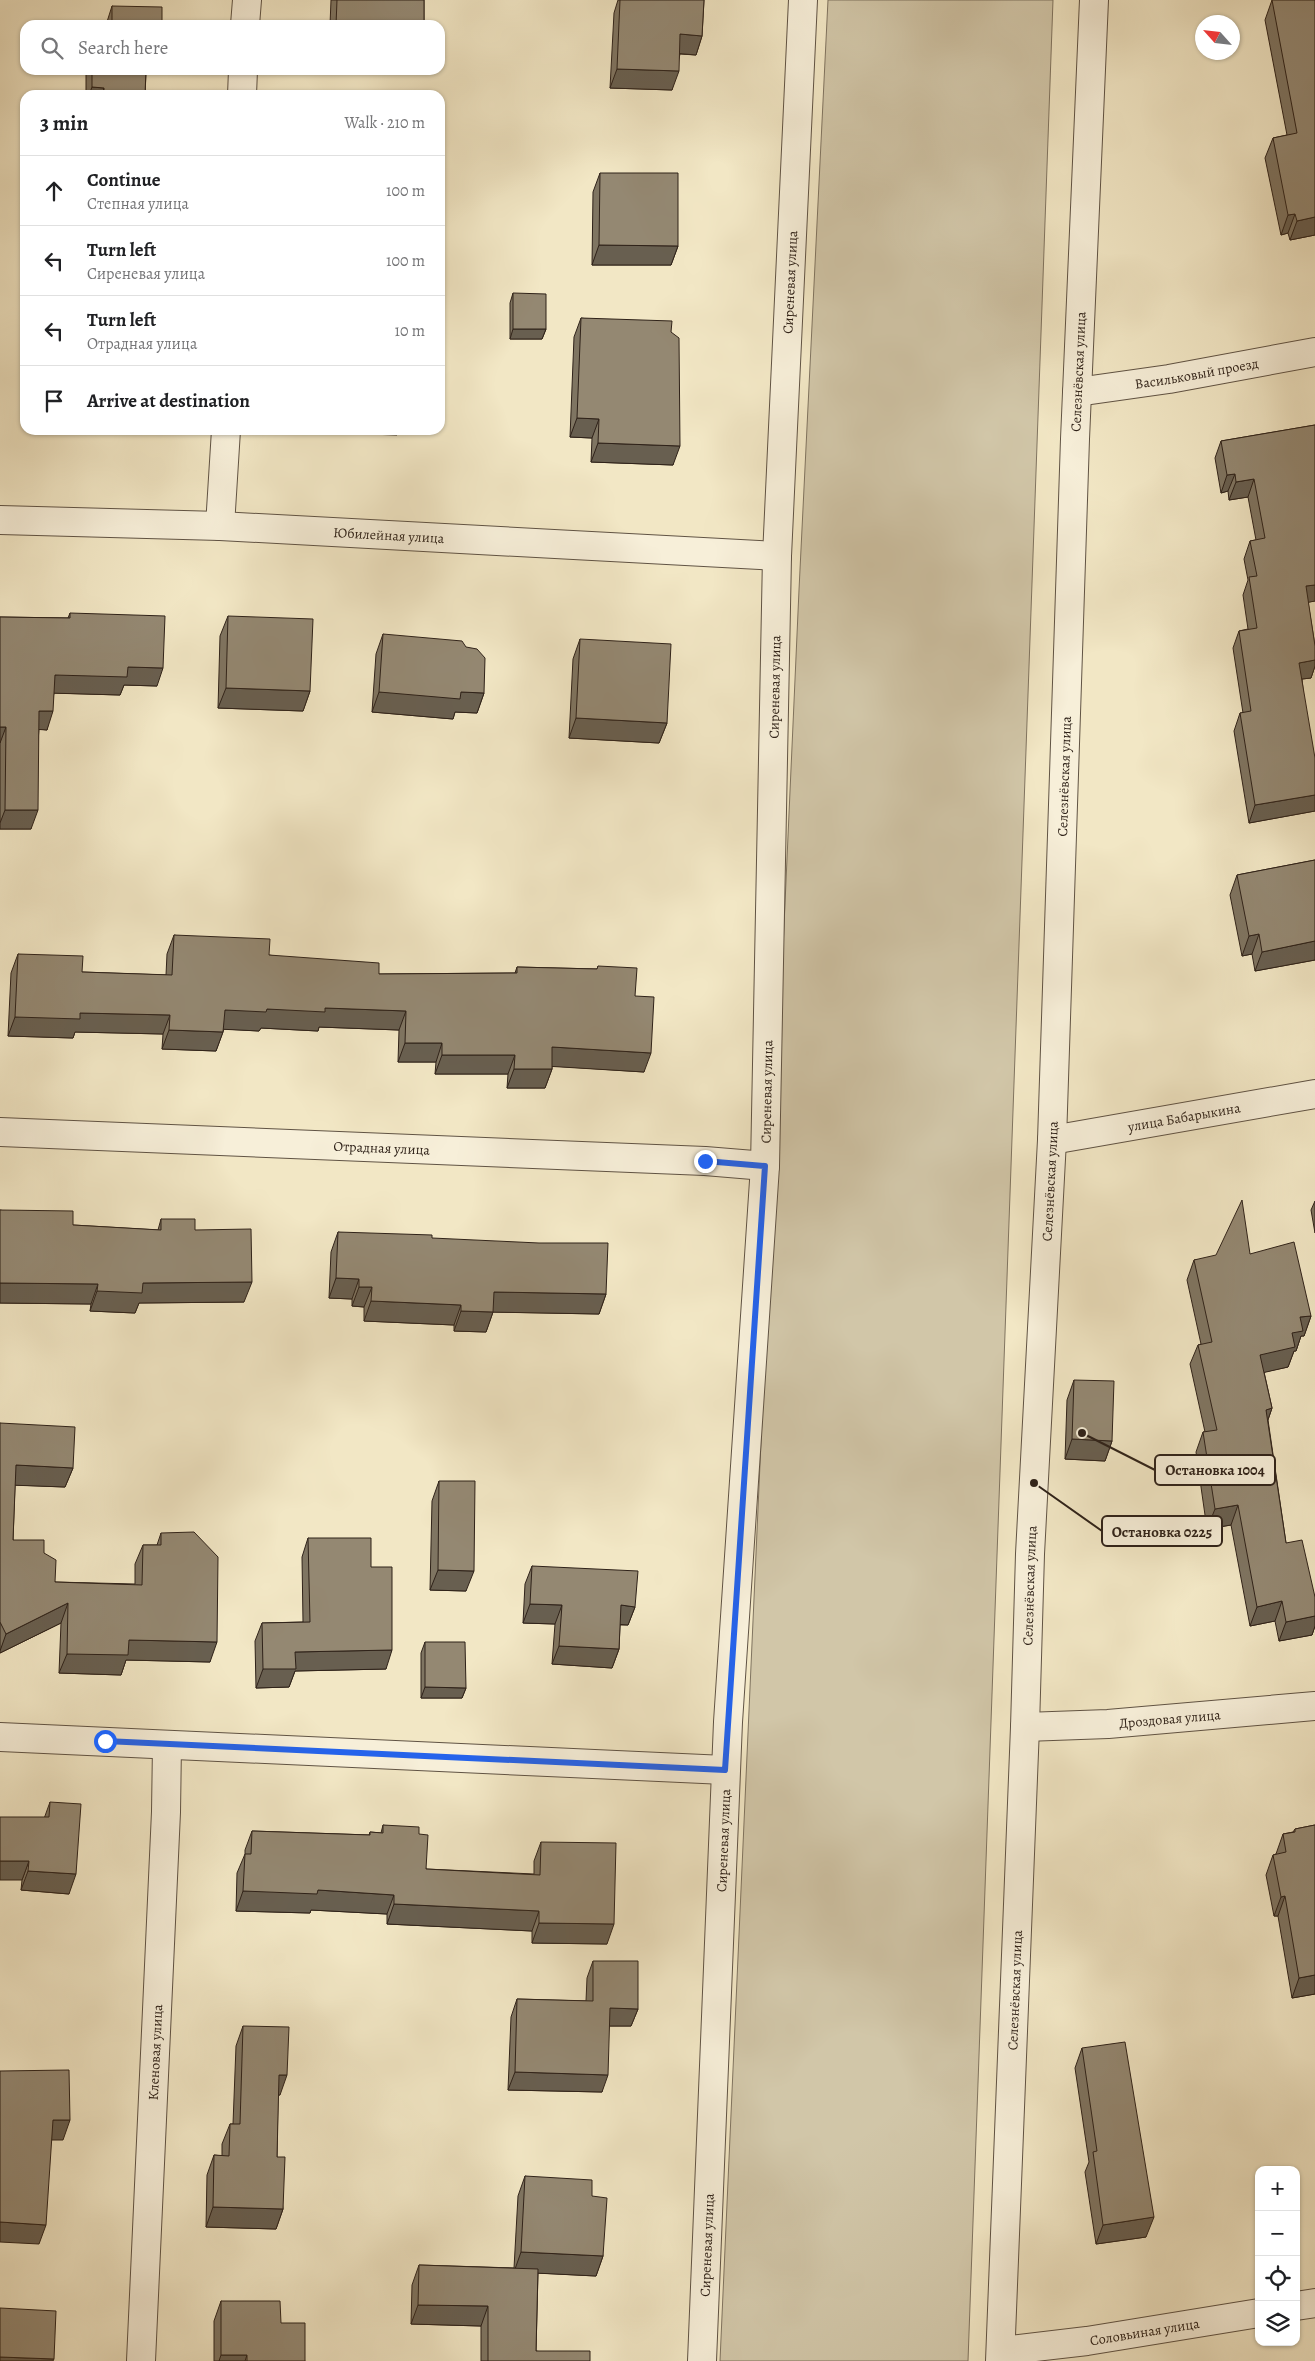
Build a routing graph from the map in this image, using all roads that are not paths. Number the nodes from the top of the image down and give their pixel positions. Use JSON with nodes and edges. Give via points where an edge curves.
{"nodes":[{"id":1,"x":247,"y":0,"type":"edge"},
{"id":2,"x":803,"y":0,"type":"edge"},
{"id":3,"x":1094,"y":0,"type":"edge"},
{"id":4,"x":245,"y":20,"type":"edge"},
{"id":5,"x":243,"y":75,"type":"edge"},
{"id":6,"x":242,"y":90,"type":"edge"},
{"id":7,"x":1315,"y":352,"type":"edge"},
{"id":8,"x":1077,"y":392,"type":"junction"},
{"id":9,"x":226,"y":435,"type":"edge"},
{"id":10,"x":0,"y":520,"type":"edge"},
{"id":11,"x":220,"y":526,"type":"junction"},
{"id":12,"x":777,"y":556,"type":"junction"},
{"id":13,"x":1315,"y":1094,"type":"edge"},
{"id":14,"x":0,"y":1132,"type":"edge"},
{"id":15,"x":1052,"y":1140,"type":"junction"},
{"id":16,"x":765,"y":1166,"type":"junction"},
{"id":17,"x":1315,"y":1706,"type":"edge"},
{"id":18,"x":1025,"y":1727,"type":"junction"},
{"id":19,"x":0,"y":1737,"type":"edge"},
{"id":20,"x":167,"y":1745,"type":"junction"},
{"id":21,"x":725,"y":1770,"type":"junction"},
{"id":22,"x":1315,"y":2303,"type":"edge"},
{"id":23,"x":1300,"y":2305,"type":"edge"},
{"id":24,"x":1255,"y":2314,"type":"edge"},
{"id":25,"x":1001,"y":2356,"type":"edge"},
{"id":26,"x":141,"y":2361,"type":"edge"},
{"id":27,"x":702,"y":2361,"type":"edge"}],
"edges":[{"from":1,"to":4,"type":"street"},
{"from":2,"to":12,"type":"street","name":"Сиреневая улица"},
{"from":3,"to":8,"type":"street","name":"Селезнёвская улица"},
{"from":5,"to":6,"type":"street"},
{"from":7,"to":8,"type":"street","name":"Васильковый проезд"},
{"from":8,"to":15,"type":"street","name":"Селезнёвская улица"},
{"from":9,"to":11,"type":"street"},
{"from":10,"to":11,"type":"street","name":"Юбилейная улица"},
{"from":11,"to":12,"type":"street","name":"Юбилейная улица"},
{"from":12,"to":16,"type":"street","name":"Сиреневая улица"},
{"from":13,"to":15,"type":"street","name":"улица Бабарыкина"},
{"from":14,"to":16,"type":"street","name":"Отрадная улица"},
{"from":15,"to":18,"type":"street","name":"Селезнёвская улица","via":[[1030,1554]]},
{"from":16,"to":21,"type":"street","name":"Сиреневая улица"},
{"from":17,"to":18,"type":"street","name":"Дроздовая улица","via":[[1108,1724]]},
{"from":18,"to":25,"type":"street","name":"Селезнёвская улица"},
{"from":19,"to":20,"type":"street"},
{"from":20,"to":21,"type":"street"},
{"from":20,"to":26,"type":"street","name":"Кленовая улица"},
{"from":21,"to":27,"type":"street","name":"Сиреневая улица"},
{"from":22,"to":23,"type":"street"},
{"from":24,"to":25,"type":"street","name":"Соловьиная улица"}]}
